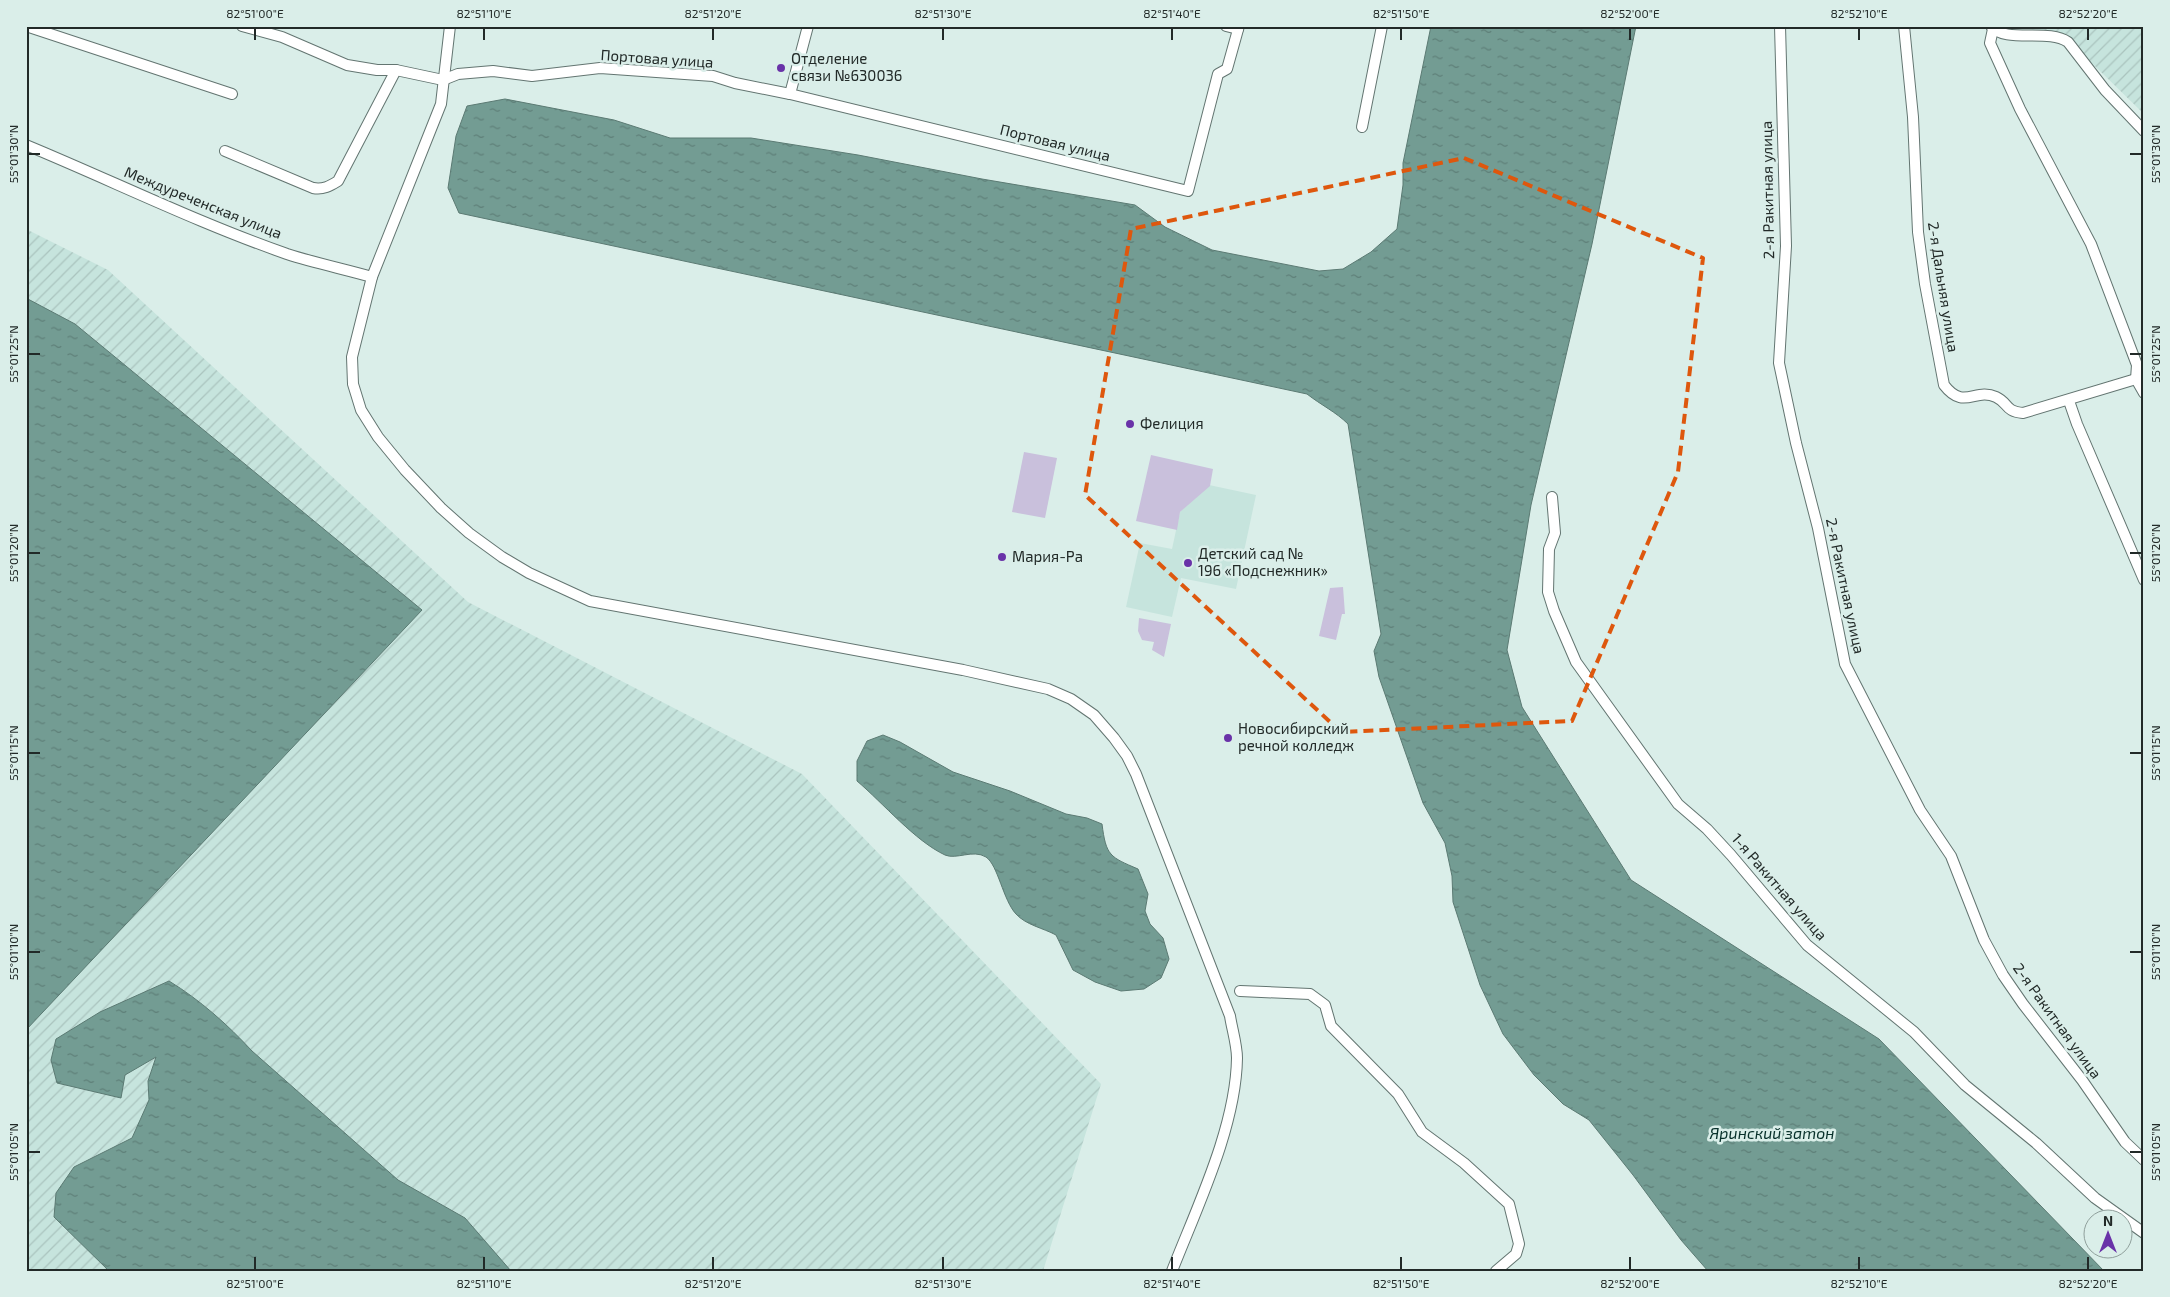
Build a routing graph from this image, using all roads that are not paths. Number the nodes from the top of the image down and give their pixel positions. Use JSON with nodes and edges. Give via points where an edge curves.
{"nodes":[{"id":1,"x":26,"y":26,"type":"edge"},
{"id":2,"x":242,"y":26,"type":"edge"},
{"id":3,"x":450,"y":26,"type":"edge"},
{"id":4,"x":808,"y":26,"type":"edge"},
{"id":5,"x":1226,"y":26,"type":"edge"},
{"id":6,"x":1382,"y":26,"type":"edge"},
{"id":7,"x":1780,"y":26,"type":"edge"},
{"id":8,"x":1904,"y":26,"type":"edge"},
{"id":9,"x":1238,"y":28,"type":"edge"},
{"id":10,"x":1992,"y":28,"type":"edge"},
{"id":11,"x":396,"y":70,"type":"junction"},
{"id":12,"x":443,"y":80,"type":"junction"},
{"id":13,"x":232,"y":94,"type":"dead end"},
{"id":14,"x":790,"y":94,"type":"junction"},
{"id":15,"x":1362,"y":127,"type":"dead end"},
{"id":16,"x":2144,"y":131,"type":"edge"},
{"id":17,"x":26,"y":145,"type":"edge"},
{"id":18,"x":225,"y":151,"type":"dead end"},
{"id":19,"x":372,"y":276,"type":"junction"},
{"id":20,"x":2136,"y":379,"type":"junction"},
{"id":21,"x":2144,"y":393,"type":"edge"},
{"id":22,"x":2069,"y":401,"type":"junction"},
{"id":23,"x":1552,"y":497,"type":"dead end"},
{"id":24,"x":2144,"y":580,"type":"edge"},
{"id":25,"x":1240,"y":991,"type":"dead end"},
{"id":26,"x":2144,"y":1160,"type":"edge"},
{"id":27,"x":2144,"y":1233,"type":"edge"},
{"id":28,"x":1172,"y":1271,"type":"edge"},
{"id":29,"x":1496,"y":1271,"type":"edge"}],
"edges":[{"from":1,"to":13,"type":"street"},
{"from":2,"to":11,"type":"street","name":"Портовая улица","via":[[282,37],[347,65]]},
{"from":3,"to":12,"type":"street"},
{"from":4,"to":14,"type":"street"},
{"from":5,"to":9,"type":"street"},
{"from":6,"to":15,"type":"street"},
{"from":7,"to":26,"type":"street","name":"2-я Ракитная улица","via":[[1786,246],[1779,363],[1846,664],[1920,810],[1951,856],[1984,940],[2003,975],[2125,1142]]},
{"from":8,"to":22,"type":"street","name":"2-я Дальняя улица","via":[[1913,117],[1918,232],[1944,385],[1955,397],[1996,397],[2012,412],[2023,413]]},
{"from":9,"to":14,"type":"street","name":"Портовая улица","via":[[1227,69],[1218,74],[1188,190]]},
{"from":10,"to":16,"type":"street","via":[[2004,34],[2060,37],[2068,42],[2105,90]]},
{"from":10,"to":20,"type":"street","via":[[1990,43],[2020,109],[2090,244],[2137,364]]},
{"from":11,"to":12,"type":"street","name":"Портовая улица"},
{"from":11,"to":18,"type":"street","via":[[338,181],[329,187],[313,188]]},
{"from":12,"to":14,"type":"street","name":"Портовая улица","via":[[458,74],[493,71],[532,76],[600,68],[713,76]]},
{"from":12,"to":19,"type":"street","via":[[441,104],[432,129]]},
{"from":17,"to":19,"type":"street","name":"Междуреченская улица","via":[[250,240]]},
{"from":19,"to":28,"type":"street","via":[[352,357],[353,384],[361,410],[389,450],[441,508],[502,557],[590,601],[963,670],[1048,689],[1071,699],[1105,727],[1136,774],[1230,1016],[1237,1057],[1230,1110],[1218,1153]]},
{"from":20,"to":21,"type":"street"},
{"from":20,"to":22,"type":"street"},
{"from":22,"to":24,"type":"street"},
{"from":23,"to":27,"type":"street","name":"1-я Ракитная улица","via":[[1555,533],[1549,549],[1548,592],[1554,611],[1576,662],[1678,804],[1731,855],[1807,945],[1914,1032],[1965,1085],[2096,1198]]},
{"from":25,"to":29,"type":"street","via":[[1310,994],[1325,1005],[1331,1026],[1398,1094],[1422,1132],[1464,1163],[1509,1204],[1519,1244],[1516,1254]]}]}
